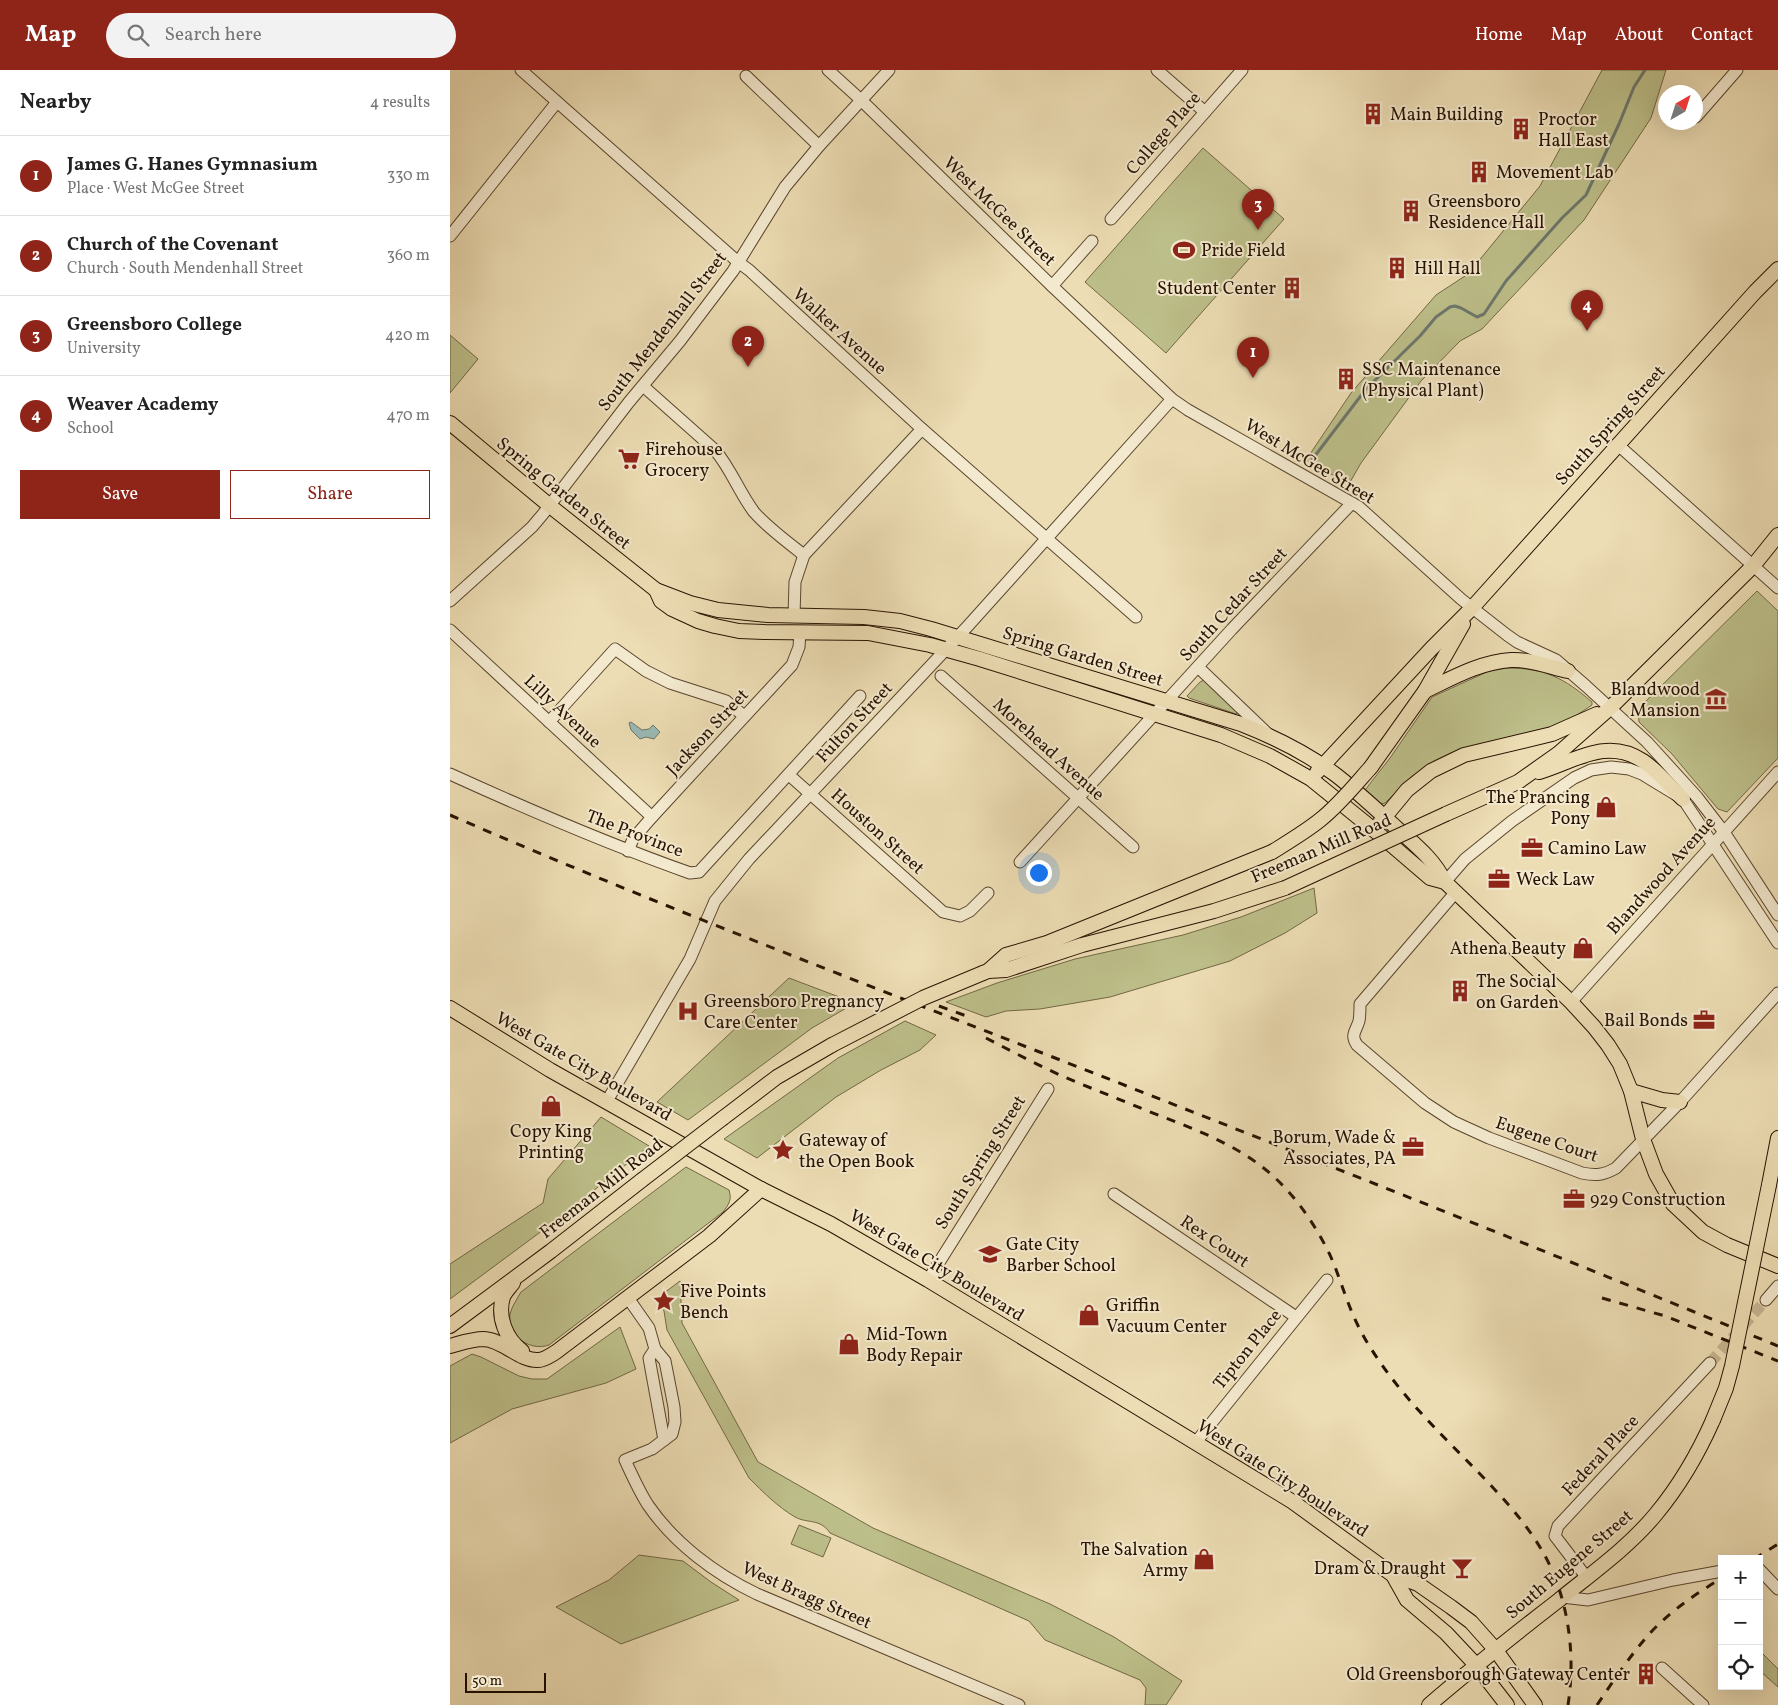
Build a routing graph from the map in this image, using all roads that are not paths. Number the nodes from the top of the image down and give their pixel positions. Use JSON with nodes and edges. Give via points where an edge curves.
{"nodes":[{"id":1,"x":521,"y":70,"type":"edge"},
{"id":2,"x":828,"y":70,"type":"edge"},
{"id":3,"x":889,"y":70,"type":"edge"},
{"id":4,"x":1157,"y":70,"type":"edge"},
{"id":5,"x":1242,"y":70,"type":"edge"},
{"id":6,"x":1737,"y":70,"type":"edge"},
{"id":7,"x":746,"y":76,"type":"dead end"},
{"id":8,"x":861,"y":100,"type":"junction"},
{"id":9,"x":557,"y":102,"type":"junction"},
{"id":10,"x":1703,"y":109,"type":"edge"},
{"id":11,"x":1205,"y":112,"type":"junction"},
{"id":12,"x":819,"y":146,"type":"junction"},
{"id":13,"x":1111,"y":219,"type":"dead end"},
{"id":14,"x":450,"y":236,"type":"edge"},
{"id":15,"x":1092,"y":241,"type":"dead end"},
{"id":16,"x":738,"y":262,"type":"junction"},
{"id":17,"x":1778,"y":269,"type":"edge"},
{"id":18,"x":1052,"y":286,"type":"junction"},
{"id":19,"x":643,"y":386,"type":"junction"},
{"id":20,"x":1172,"y":399,"type":"junction"},
{"id":21,"x":450,"y":423,"type":"edge"},
{"id":22,"x":922,"y":429,"type":"junction"},
{"id":23,"x":1617,"y":444,"type":"junction"},
{"id":24,"x":1352,"y":503,"type":"junction"},
{"id":25,"x":550,"y":506,"type":"junction"},
{"id":26,"x":1778,"y":535,"type":"edge"},
{"id":27,"x":1048,"y":538,"type":"junction"},
{"id":28,"x":804,"y":555,"type":"junction"},
{"id":29,"x":1752,"y":566,"type":"junction"},
{"id":30,"x":1778,"y":588,"type":"edge"},
{"id":31,"x":656,"y":590,"type":"junction"},
{"id":32,"x":450,"y":601,"type":"edge"},
{"id":33,"x":1472,"y":608,"type":"junction"},
{"id":34,"x":794,"y":616,"type":"junction"},
{"id":35,"x":1136,"y":617,"type":"dead end"},
{"id":36,"x":450,"y":630,"type":"edge"},
{"id":37,"x":800,"y":632,"type":"junction"},
{"id":38,"x":958,"y":638,"type":"junction"},
{"id":39,"x":946,"y":650,"type":"junction"},
{"id":40,"x":1198,"y":667,"type":"junction"},
{"id":41,"x":1568,"y":671,"type":"junction"},
{"id":42,"x":942,"y":676,"type":"dead end"},
{"id":43,"x":1425,"y":691,"type":"junction"},
{"id":44,"x":860,"y":696,"type":"dead end"},
{"id":45,"x":1168,"y":701,"type":"junction"},
{"id":46,"x":1611,"y":708,"type":"junction"},
{"id":47,"x":1154,"y":715,"type":"junction"},
{"id":48,"x":744,"y":716,"type":"junction"},
{"id":49,"x":550,"y":722,"type":"junction"},
{"id":50,"x":1269,"y":736,"type":"junction"},
{"id":51,"x":1322,"y":766,"type":"junction"},
{"id":52,"x":1778,"y":772,"type":"edge"},
{"id":53,"x":450,"y":774,"type":"edge"},
{"id":54,"x":789,"y":775,"type":"junction"},
{"id":55,"x":1529,"y":775,"type":"junction"},
{"id":56,"x":1311,"y":779,"type":"junction"},
{"id":57,"x":811,"y":795,"type":"junction"},
{"id":58,"x":1078,"y":798,"type":"junction"},
{"id":59,"x":1683,"y":799,"type":"junction"},
{"id":60,"x":652,"y":817,"type":"junction"},
{"id":61,"x":1385,"y":817,"type":"junction"},
{"id":62,"x":1374,"y":830,"type":"junction"},
{"id":63,"x":1724,"y":832,"type":"junction"},
{"id":64,"x":1712,"y":845,"type":"junction"},
{"id":65,"x":1133,"y":847,"type":"dead end"},
{"id":66,"x":628,"y":851,"type":"junction"},
{"id":67,"x":1020,"y":862,"type":"dead end"},
{"id":68,"x":1445,"y":882,"type":"junction"},
{"id":69,"x":988,"y":893,"type":"dead end"},
{"id":70,"x":1455,"y":893,"type":"junction"},
{"id":71,"x":1778,"y":916,"type":"edge"},
{"id":72,"x":1778,"y":943,"type":"edge"},
{"id":73,"x":986,"y":972,"type":"junction"},
{"id":74,"x":1778,"y":993,"type":"edge"},
{"id":75,"x":1571,"y":1002,"type":"junction"},
{"id":76,"x":450,"y":1008,"type":"edge"},
{"id":77,"x":1048,"y":1089,"type":"dead end"},
{"id":78,"x":1631,"y":1091,"type":"junction"},
{"id":79,"x":607,"y":1101,"type":"junction"},
{"id":80,"x":1680,"y":1102,"type":"junction"},
{"id":81,"x":1778,"y":1138,"type":"edge"},
{"id":82,"x":1644,"y":1139,"type":"junction"},
{"id":83,"x":761,"y":1189,"type":"junction"},
{"id":84,"x":1114,"y":1194,"type":"dead end"},
{"id":85,"x":1778,"y":1266,"type":"edge"},
{"id":86,"x":520,"y":1274,"type":"junction"},
{"id":87,"x":928,"y":1280,"type":"junction"},
{"id":88,"x":1327,"y":1280,"type":"dead end"},
{"id":89,"x":1778,"y":1286,"type":"edge"},
{"id":90,"x":628,"y":1298,"type":"junction"},
{"id":91,"x":1766,"y":1300,"type":"tunnel mouth"},
{"id":92,"x":1296,"y":1317,"type":"junction"},
{"id":93,"x":450,"y":1326,"type":"edge"},
{"id":94,"x":450,"y":1346,"type":"edge"},
{"id":95,"x":655,"y":1349,"type":"junction"},
{"id":96,"x":538,"y":1360,"type":"junction"},
{"id":97,"x":1710,"y":1363,"type":"tunnel mouth"},
{"id":98,"x":670,"y":1387,"type":"junction"},
{"id":99,"x":654,"y":1391,"type":"junction"},
{"id":100,"x":664,"y":1440,"type":"junction"},
{"id":101,"x":1196,"y":1442,"type":"junction"},
{"id":102,"x":1718,"y":1572,"type":"edge"},
{"id":103,"x":1763,"y":1573,"type":"edge"},
{"id":104,"x":1393,"y":1574,"type":"junction"},
{"id":105,"x":1587,"y":1578,"type":"junction"},
{"id":106,"x":1778,"y":1589,"type":"edge"},
{"id":107,"x":1562,"y":1597,"type":"junction"},
{"id":108,"x":1495,"y":1650,"type":"junction"},
{"id":109,"x":1476,"y":1665,"type":"junction"},
{"id":110,"x":1662,"y":1668,"type":"dead end"},
{"id":111,"x":1019,"y":1705,"type":"edge"},
{"id":112,"x":1429,"y":1705,"type":"edge"},
{"id":113,"x":1507,"y":1705,"type":"edge"},
{"id":114,"x":1535,"y":1705,"type":"edge"},
{"id":115,"x":1703,"y":1705,"type":"edge"}],
"edges":[{"from":1,"to":9,"type":"street","name":"Walker Avenue"},
{"from":2,"to":8,"type":"street","name":"West McGee Street"},
{"from":3,"to":8,"type":"street","name":"South Mendenhall Street"},
{"from":4,"to":11,"type":"street"},
{"from":5,"to":11,"type":"street","name":"College Place"},
{"from":6,"to":10,"type":"street"},
{"from":7,"to":12,"type":"street"},
{"from":8,"to":12,"type":"street","name":"South Mendenhall Street"},
{"from":8,"to":18,"type":"street","name":"West McGee Street"},
{"from":9,"to":14,"type":"street"},
{"from":9,"to":16,"type":"street","name":"Walker Avenue"},
{"from":11,"to":13,"type":"street","name":"College Place"},
{"from":12,"to":16,"type":"street","name":"South Mendenhall Street","via":[[785,187]]},
{"from":15,"to":18,"type":"street"},
{"from":16,"to":19,"type":"street","name":"South Mendenhall Street"},
{"from":16,"to":22,"type":"street","name":"Walker Avenue"},
{"from":17,"to":23,"type":"main road","name":"South Spring Street"},
{"from":18,"to":20,"type":"street","name":"West McGee Street"},
{"from":19,"to":25,"type":"street","name":"South Mendenhall Street"},
{"from":19,"to":28,"type":"street","via":[[715,450],[755,512]]},
{"from":20,"to":24,"type":"street","name":"West McGee Street"},
{"from":20,"to":27,"type":"street","name":"Fulton Street"},
{"from":21,"to":25,"type":"main road","name":"Spring Garden Street"},
{"from":22,"to":27,"type":"street","name":"Walker Avenue"},
{"from":22,"to":28,"type":"street"},
{"from":23,"to":29,"type":"street"},
{"from":23,"to":33,"type":"main road","name":"South Spring Street"},
{"from":24,"to":33,"type":"street","name":"West McGee Street"},
{"from":24,"to":40,"type":"street","name":"South Cedar Street"},
{"from":25,"to":31,"type":"main road","name":"Spring Garden Street"},
{"from":25,"to":32,"type":"street","name":"South Mendenhall Street","via":[[532,527]]},
{"from":26,"to":29,"type":"main road","name":"Freeman Mill Road"},
{"from":27,"to":35,"type":"street","name":"Walker Avenue"},
{"from":27,"to":38,"type":"street","name":"Fulton Street"},
{"from":28,"to":34,"type":"street","via":[[795,582]]},
{"from":29,"to":30,"type":"street"},
{"from":29,"to":46,"type":"main road","name":"Freeman Mill Road"},
{"from":31,"to":34,"type":"main road","name":"Spring Garden Street","via":[[718,610]]},
{"from":31,"to":37,"type":"main road","name":"Spring Garden Street","via":[[661,601],[698,621],[739,630]]},
{"from":33,"to":41,"type":"street","name":"West McGee Street","via":[[1506,635],[1556,660]]},
{"from":33,"to":43,"type":"main road","name":"Freeman Mill Road"},
{"from":33,"to":51,"type":"main road"},
{"from":34,"to":38,"type":"main road","name":"Spring Garden Street","via":[[900,621]]},
{"from":36,"to":49,"type":"street","name":"Lilly Avenue"},
{"from":37,"to":39,"type":"main road","name":"Spring Garden Street","via":[[868,633]]},
{"from":37,"to":48,"type":"street","name":"Jackson Street","via":[[799,647],[792,665]]},
{"from":38,"to":39,"type":"street","name":"Fulton Street"},
{"from":38,"to":45,"type":"main road","name":"Spring Garden Street"},
{"from":39,"to":47,"type":"main road","name":"Spring Garden Street"},
{"from":39,"to":57,"type":"street","name":"Fulton Street"},
{"from":40,"to":45,"type":"street","name":"South Cedar Street"},
{"from":40,"to":50,"type":"street"},
{"from":41,"to":43,"type":"main road","via":[[1512,660],[1488,663]]},
{"from":41,"to":46,"type":"street","name":"West McGee Street"},
{"from":42,"to":58,"type":"street","name":"Morehead Avenue"},
{"from":43,"to":73,"type":"main road","name":"Freeman Mill Road","bridge":true,"via":[[1346,795],[1299,836],[1272,852],[1047,943],[1006,954]]},
{"from":44,"to":54,"type":"street","name":"The Province"},
{"from":45,"to":47,"type":"street","name":"South Cedar Street"},
{"from":45,"to":50,"type":"main road","name":"Spring Garden Street"},
{"from":46,"to":55,"type":"main road","name":"Freeman Mill Road","via":[[1559,754]]},
{"from":46,"to":61,"type":"main road","via":[[1552,734],[1464,755],[1431,771],[1407,790]]},
{"from":46,"to":63,"type":"street","name":"West McGee Street","via":[[1666,762]]},
{"from":47,"to":56,"type":"main road","name":"Spring Garden Street","via":[[1249,746]]},
{"from":47,"to":58,"type":"street","name":"South Cedar Street"},
{"from":48,"to":49,"type":"street","via":[[726,700],[670,684],[615,649]]},
{"from":48,"to":60,"type":"street","name":"Jackson Street"},
{"from":49,"to":60,"type":"street","name":"Lilly Avenue"},
{"from":50,"to":51,"type":"main road","name":"Spring Garden Street"},
{"from":51,"to":56,"type":"main road"},
{"from":51,"to":61,"type":"main road","name":"Spring Garden Street"},
{"from":52,"to":63,"type":"street","name":"Blandwood Avenue"},
{"from":53,"to":66,"type":"street","name":"The Province"},
{"from":54,"to":57,"type":"street","name":"Houston Street"},
{"from":54,"to":66,"type":"street","name":"The Province","via":[[699,872],[690,873]]},
{"from":55,"to":59,"type":"main road","via":[[1594,751],[1614,750],[1643,760]]},
{"from":55,"to":73,"type":"main road","name":"Freeman Mill Road","bridge":true,"via":[[1285,888],[1214,911],[1082,945],[1006,970]]},
{"from":56,"to":62,"type":"main road","name":"Spring Garden Street"},
{"from":57,"to":69,"type":"street","name":"Houston Street","via":[[943,912],[960,916]]},
{"from":57,"to":79,"type":"street","name":"Fulton Street","via":[[715,901],[690,959]]},
{"from":58,"to":65,"type":"street","name":"Morehead Avenue"},
{"from":58,"to":67,"type":"street","name":"South Cedar Street"},
{"from":59,"to":64,"type":"street"},
{"from":59,"to":68,"type":"street","via":[[1629,769],[1591,770],[1512,821],[1465,860]]},
{"from":60,"to":66,"type":"street","name":"Jackson Street","via":[[633,839]]},
{"from":61,"to":62,"type":"main road"},
{"from":61,"to":68,"type":"main road","name":"Spring Garden Street","via":[[1438,867]]},
{"from":62,"to":68,"type":"main road","name":"Spring Garden Street","via":[[1430,878]]},
{"from":63,"to":64,"type":"street","name":"Blandwood Avenue"},
{"from":63,"to":71,"type":"street","name":"West McGee Street"},
{"from":64,"to":72,"type":"street"},
{"from":64,"to":75,"type":"street","name":"Blandwood Avenue"},
{"from":68,"to":70,"type":"main road","name":"Spring Garden Street"},
{"from":70,"to":75,"type":"main road","name":"Spring Garden Street"},
{"from":70,"to":82,"type":"street","name":"Eugene Court","via":[[1360,1004],[1359,1021],[1353,1036],[1357,1045],[1443,1116],[1469,1130],[1582,1173],[1606,1174]]},
{"from":73,"to":86,"type":"main road","name":"Freeman Mill Road","bridge":true,"via":[[923,998],[777,1077]]},
{"from":74,"to":80,"type":"street","name":"Eugene Court"},
{"from":75,"to":78,"type":"main road","name":"Spring Garden Street","via":[[1608,1045]]},
{"from":76,"to":79,"type":"main road","name":"West Gate City Boulevard"},
{"from":77,"to":87,"type":"street","name":"South Spring Street"},
{"from":78,"to":80,"type":"main road"},
{"from":78,"to":82,"type":"main road","name":"Spring Garden Street"},
{"from":79,"to":83,"type":"main road","name":"West Gate City Boulevard"},
{"from":80,"to":82,"type":"street","name":"Eugene Court"},
{"from":81,"to":105,"type":"main road","name":"South Eugene Street","bridge":true,"via":[[1732,1366],[1713,1420],[1691,1464],[1655,1515]]},
{"from":82,"to":85,"type":"main road","name":"Spring Garden Street","via":[[1656,1174],[1673,1204],[1686,1217],[1703,1232],[1727,1245]]},
{"from":83,"to":87,"type":"main road","name":"West Gate City Boulevard","via":[[831,1224]]},
{"from":83,"to":90,"type":"main road","via":[[709,1236]]},
{"from":84,"to":92,"type":"street","name":"Rex Court"},
{"from":86,"to":93,"type":"main road","name":"Freeman Mill Road"},
{"from":86,"to":96,"type":"main road","via":[[503,1296],[501,1316],[506,1334],[520,1350]]},
{"from":87,"to":101,"type":"main road","name":"West Gate City Boulevard"},
{"from":88,"to":92,"type":"street","name":"Tipton Place"},
{"from":89,"to":91,"type":"street"},
{"from":90,"to":95,"type":"street","via":[[649,1328]]},
{"from":90,"to":96,"type":"main road","via":[[556,1352]]},
{"from":92,"to":101,"type":"street","name":"Tipton Place"},
{"from":94,"to":96,"type":"main road","via":[[486,1339]]},
{"from":95,"to":98,"type":"street","via":[[665,1361]]},
{"from":95,"to":99,"type":"street","via":[[649,1358]]},
{"from":97,"to":105,"type":"street","name":"Federal Place","via":[[1558,1526],[1555,1536]]},
{"from":98,"to":99,"type":"street"},
{"from":98,"to":100,"type":"street","via":[[676,1422],[672,1434]]},
{"from":99,"to":100,"type":"street"},
{"from":100,"to":111,"type":"street","name":"West Bragg Street","via":[[652,1449],[625,1460],[648,1504],[692,1552],[737,1584]]},
{"from":101,"to":104,"type":"main road","name":"West Gate City Boulevard","via":[[1293,1502]]},
{"from":102,"to":107,"type":"street","via":[[1588,1600]]},
{"from":103,"to":106,"type":"street"},
{"from":104,"to":108,"type":"main road","name":"West Gate City Boulevard","via":[[1418,1584],[1452,1607],[1471,1622]]},
{"from":104,"to":109,"type":"main road","name":"West Gate City Boulevard","via":[[1407,1600],[1446,1633]]},
{"from":105,"to":107,"type":"main road","name":"South Eugene Street"},
{"from":107,"to":108,"type":"main road","name":"South Eugene Street"},
{"from":108,"to":109,"type":"main road","name":"South Eugene Street"},
{"from":108,"to":114,"type":"main road","name":"West Gate City Boulevard"},
{"from":109,"to":112,"type":"main road","name":"South Eugene Street"},
{"from":109,"to":113,"type":"main road","name":"West Gate City Boulevard"},
{"from":110,"to":115,"type":"street"}]}
